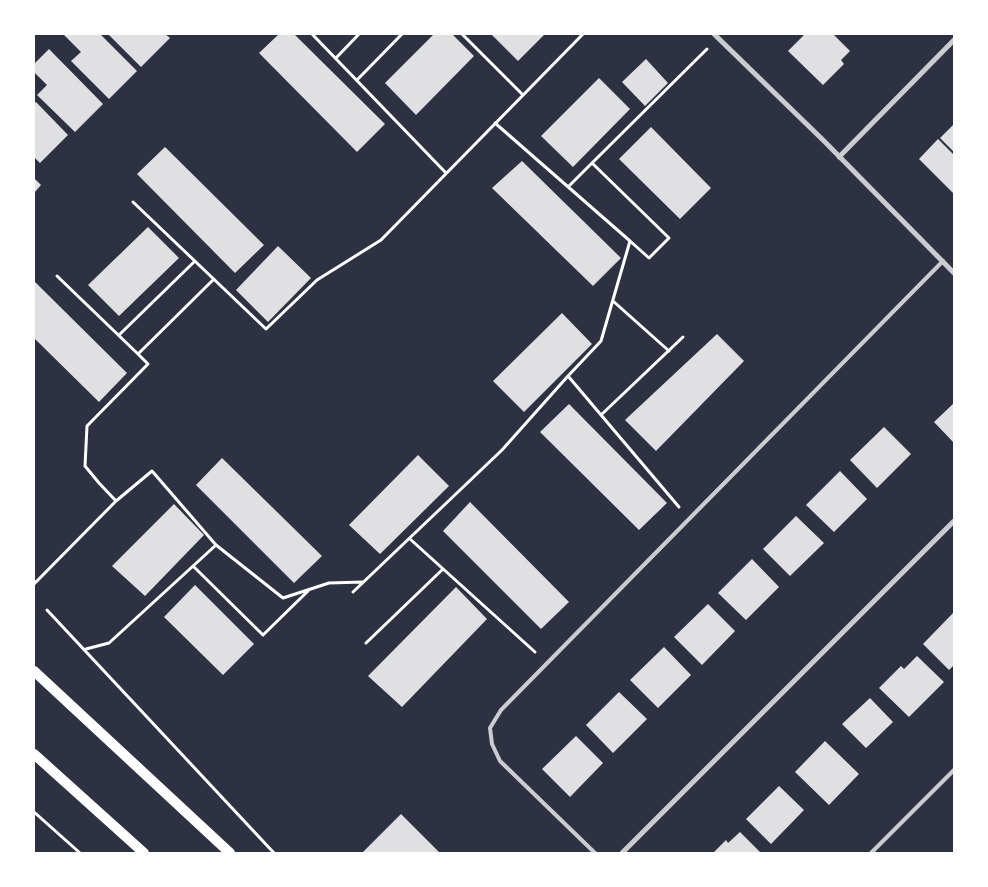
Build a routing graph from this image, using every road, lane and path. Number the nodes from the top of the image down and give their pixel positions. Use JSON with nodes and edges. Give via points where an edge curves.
{"nodes":[{"id":1,"x":312,"y":34,"type":"edge"},
{"id":2,"x":359,"y":34,"type":"edge"},
{"id":3,"x":402,"y":34,"type":"edge"},
{"id":4,"x":462,"y":34,"type":"edge"},
{"id":5,"x":583,"y":34,"type":"edge"},
{"id":6,"x":716,"y":36,"type":"edge"},
{"id":7,"x":954,"y":40,"type":"edge"},
{"id":8,"x":336,"y":58,"type":"junction"},
{"id":9,"x":357,"y":80,"type":"junction"},
{"id":10,"x":523,"y":95,"type":"junction"},
{"id":11,"x":495,"y":124,"type":"junction"},
{"id":12,"x":839,"y":157,"type":"junction"},
{"id":13,"x":592,"y":163,"type":"junction"},
{"id":14,"x":446,"y":173,"type":"junction"},
{"id":15,"x":568,"y":187,"type":"junction"},
{"id":16,"x":133,"y":202,"type":"dead end"},
{"id":17,"x":630,"y":241,"type":"junction"},
{"id":18,"x":194,"y":261,"type":"junction"},
{"id":19,"x":942,"y":261,"type":"junction"},
{"id":20,"x":954,"y":273,"type":"edge"},
{"id":21,"x":57,"y":276,"type":"dead end"},
{"id":22,"x":214,"y":279,"type":"junction"},
{"id":23,"x":613,"y":301,"type":"junction"},
{"id":24,"x":119,"y":335,"type":"junction"},
{"id":25,"x":683,"y":337,"type":"dead end"},
{"id":26,"x":668,"y":351,"type":"junction"},
{"id":27,"x":138,"y":354,"type":"junction"},
{"id":28,"x":568,"y":376,"type":"junction"},
{"id":29,"x":601,"y":415,"type":"junction"},
{"id":30,"x":116,"y":501,"type":"junction"},
{"id":31,"x":689,"y":519,"type":"junction"},
{"id":32,"x":954,"y":521,"type":"edge"},
{"id":33,"x":410,"y":539,"type":"junction"},
{"id":34,"x":216,"y":545,"type":"junction"},
{"id":35,"x":193,"y":566,"type":"junction"},
{"id":36,"x":443,"y":569,"type":"junction"},
{"id":37,"x":364,"y":582,"type":"junction"},
{"id":38,"x":34,"y":584,"type":"edge"},
{"id":39,"x":310,"y":590,"type":"junction"},
{"id":40,"x":353,"y":592,"type":"dead end"},
{"id":41,"x":47,"y":610,"type":"dead end"},
{"id":42,"x":366,"y":643,"type":"dead end"},
{"id":43,"x":86,"y":649,"type":"dead end"},
{"id":44,"x":547,"y":663,"type":"junction"},
{"id":45,"x":34,"y":671,"type":"edge"},
{"id":46,"x":34,"y":754,"type":"edge"},
{"id":47,"x":954,"y":770,"type":"edge"},
{"id":48,"x":34,"y":812,"type":"edge"},
{"id":49,"x":80,"y":853,"type":"edge"},
{"id":50,"x":144,"y":853,"type":"edge"},
{"id":51,"x":230,"y":853,"type":"edge"},
{"id":52,"x":274,"y":853,"type":"edge"},
{"id":53,"x":595,"y":853,"type":"edge"},
{"id":54,"x":622,"y":853,"type":"edge"},
{"id":55,"x":871,"y":853,"type":"edge"}],
"edges":[{"from":1,"to":8,"type":"path"},
{"from":2,"to":8,"type":"path"},
{"from":3,"to":9,"type":"path"},
{"from":4,"to":10,"type":"path"},
{"from":5,"to":10,"type":"path"},
{"from":6,"to":12,"type":"street"},
{"from":6,"to":13,"type":"path"},
{"from":7,"to":12,"type":"street"},
{"from":8,"to":9,"type":"path"},
{"from":9,"to":14,"type":"path"},
{"from":10,"to":11,"type":"path"},
{"from":11,"to":14,"type":"path"},
{"from":11,"to":15,"type":"path"},
{"from":12,"to":19,"type":"street"},
{"from":13,"to":15,"type":"path"},
{"from":13,"to":17,"type":"path","via":[[669,238],[649,258]]},
{"from":14,"to":22,"type":"path","via":[[381,240],[317,280],[266,329]]},
{"from":15,"to":17,"type":"path"},
{"from":16,"to":18,"type":"path"},
{"from":17,"to":23,"type":"path"},
{"from":18,"to":22,"type":"path"},
{"from":18,"to":24,"type":"path"},
{"from":19,"to":20,"type":"street"},
{"from":19,"to":31,"type":"lane"},
{"from":21,"to":24,"type":"path"},
{"from":22,"to":27,"type":"path"},
{"from":23,"to":26,"type":"path"},
{"from":23,"to":28,"type":"path","via":[[601,341]]},
{"from":24,"to":27,"type":"path"},
{"from":25,"to":26,"type":"path"},
{"from":26,"to":29,"type":"path"},
{"from":27,"to":30,"type":"path","via":[[148,364],[87,426],[85,466]]},
{"from":28,"to":29,"type":"path"},
{"from":28,"to":33,"type":"path","via":[[502,450]]},
{"from":29,"to":31,"type":"path"},
{"from":30,"to":34,"type":"path","via":[[152,471]]},
{"from":30,"to":38,"type":"path"},
{"from":31,"to":44,"type":"lane"},
{"from":32,"to":54,"type":"street"},
{"from":33,"to":36,"type":"path"},
{"from":33,"to":37,"type":"path"},
{"from":34,"to":35,"type":"path"},
{"from":34,"to":39,"type":"path","via":[[283,598]]},
{"from":35,"to":39,"type":"path","via":[[263,636]]},
{"from":35,"to":43,"type":"path","via":[[110,643]]},
{"from":36,"to":42,"type":"path"},
{"from":36,"to":44,"type":"path"},
{"from":37,"to":39,"type":"path","via":[[329,584]]},
{"from":37,"to":40,"type":"path"},
{"from":41,"to":52,"type":"path"},
{"from":44,"to":53,"type":"lane","via":[[501,710],[490,728],[492,744],[500,761]]},
{"from":45,"to":51,"type":"main road"},
{"from":46,"to":50,"type":"main road"},
{"from":47,"to":55,"type":"lane"},
{"from":48,"to":49,"type":"path"}]}
